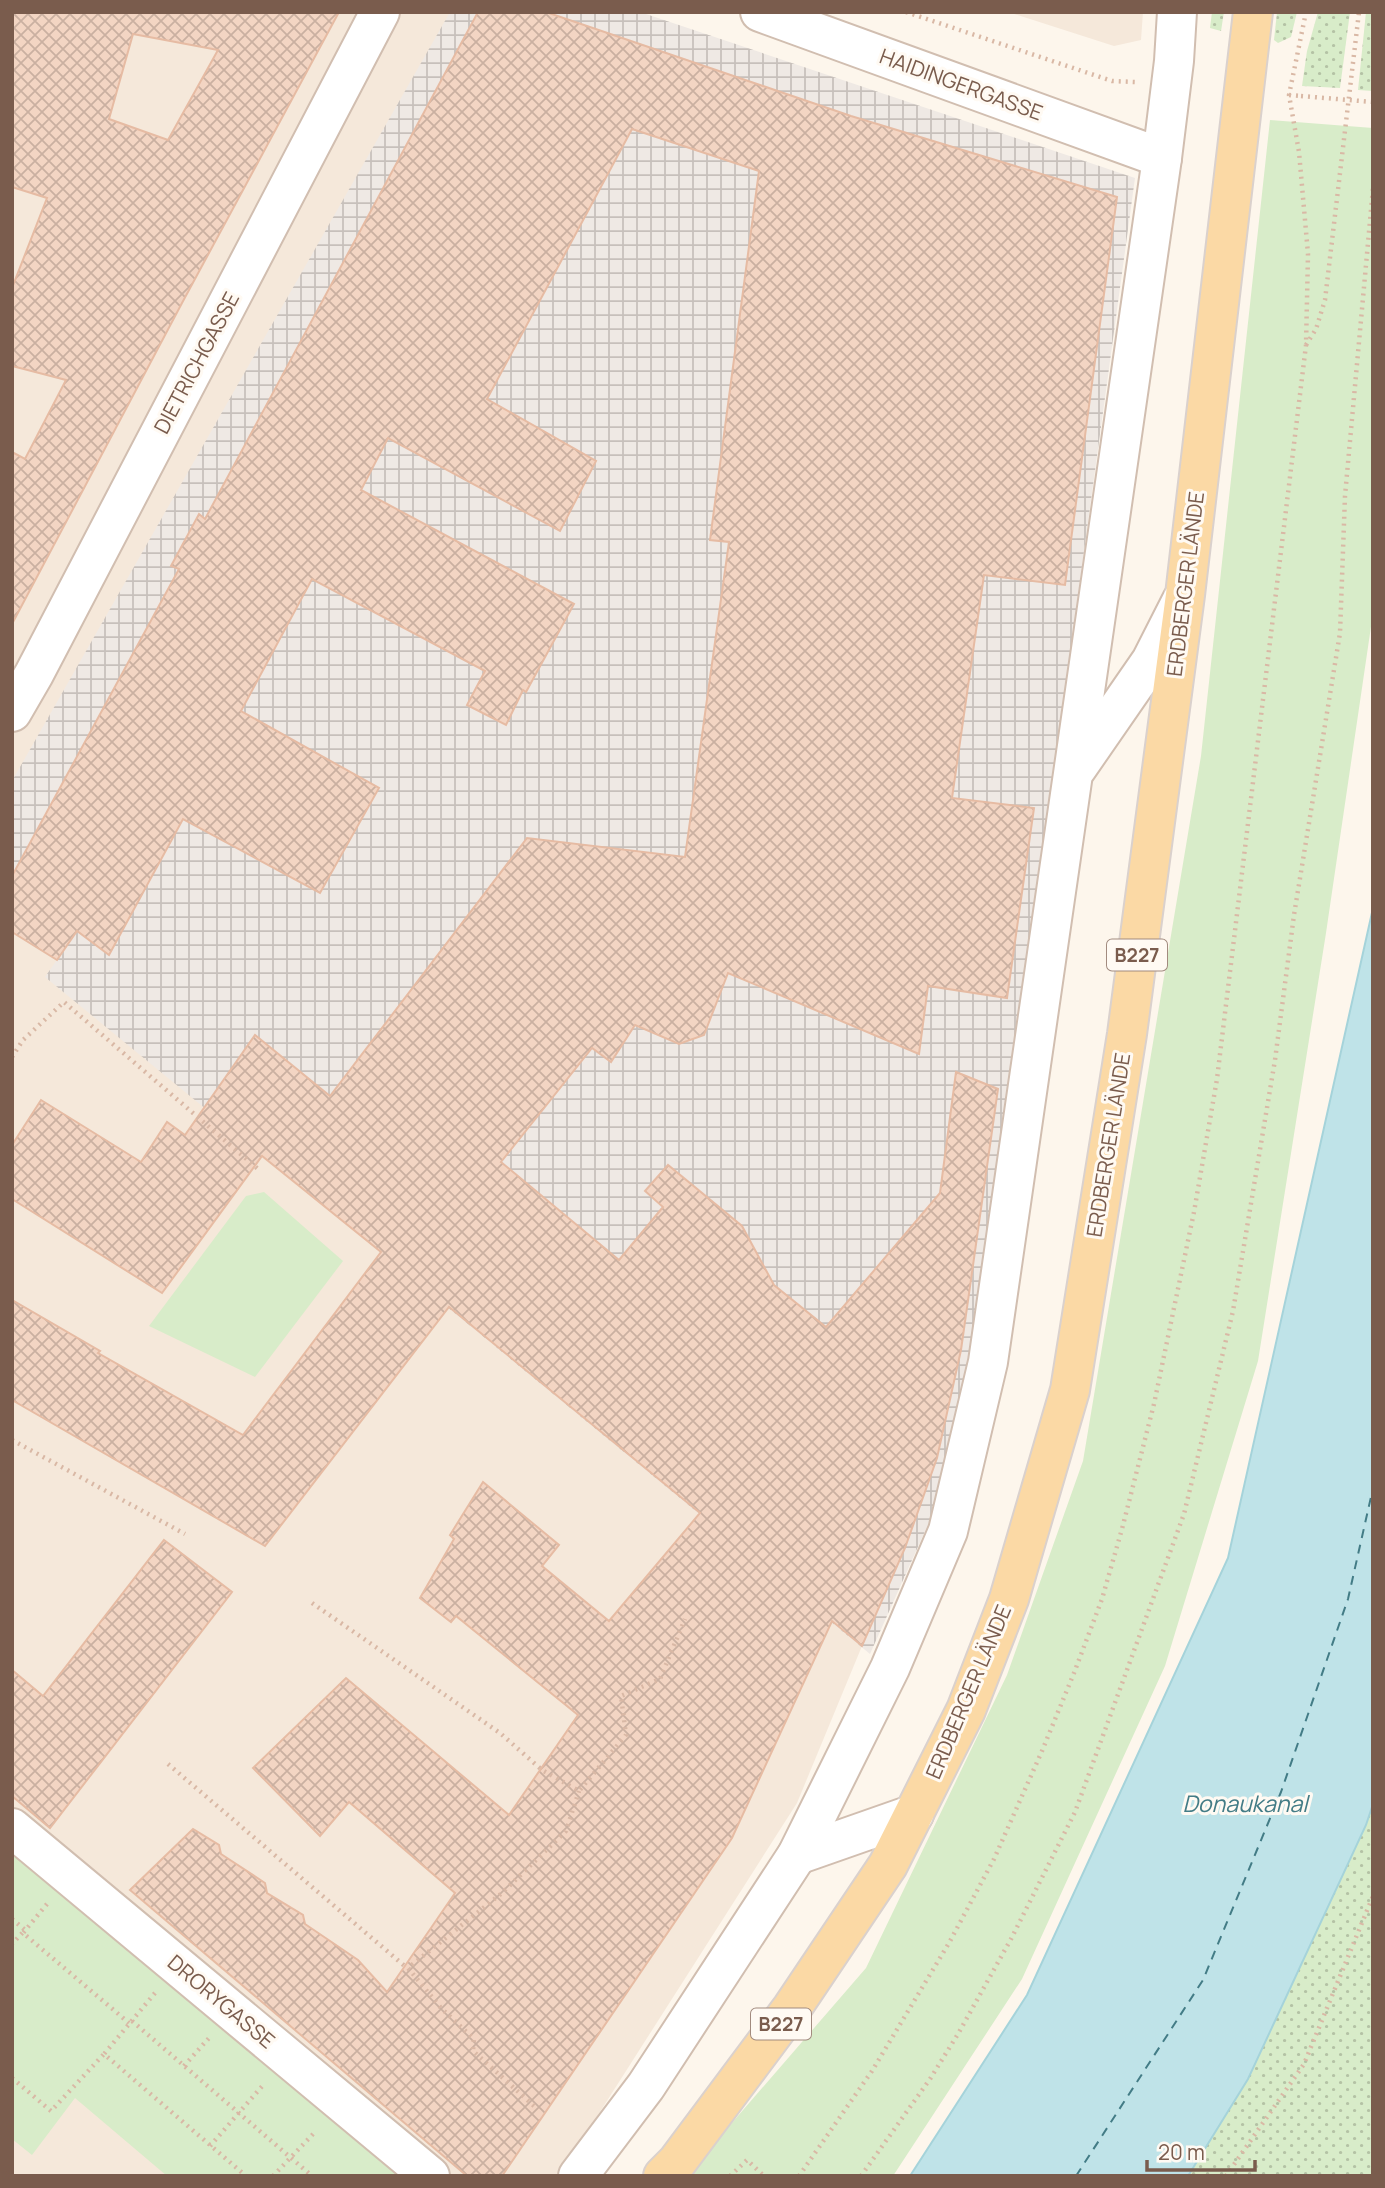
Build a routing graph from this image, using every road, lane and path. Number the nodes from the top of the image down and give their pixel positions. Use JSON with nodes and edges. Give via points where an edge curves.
{"nodes":[{"id":1,"x":380,"y":12,"type":"edge"},
{"id":2,"x":760,"y":12,"type":"edge"},
{"id":3,"x":906,"y":12,"type":"edge"},
{"id":4,"x":1177,"y":12,"type":"edge"},
{"id":5,"x":1253,"y":12,"type":"edge"},
{"id":6,"x":1307,"y":12,"type":"edge"},
{"id":7,"x":1359,"y":12,"type":"edge"},
{"id":8,"x":1174,"y":61,"type":"junction"},
{"id":9,"x":1289,"y":95,"type":"junction"},
{"id":10,"x":1373,"y":102,"type":"edge"},
{"id":11,"x":1163,"y":158,"type":"junction"},
{"id":12,"x":1373,"y":188,"type":"edge"},
{"id":13,"x":1306,"y":345,"type":"junction"},
{"id":14,"x":1185,"y":595,"type":"junction"},
{"id":15,"x":23,"y":669,"type":"edge"},
{"id":16,"x":12,"y":712,"type":"edge"},
{"id":17,"x":1074,"y":773,"type":"junction"},
{"id":18,"x":12,"y":1058,"type":"edge"},
{"id":19,"x":258,"y":1169,"type":"dead end"},
{"id":20,"x":12,"y":1440,"type":"edge"},
{"id":21,"x":185,"y":1534,"type":"dead end"},
{"id":22,"x":312,"y":1603,"type":"dead end"},
{"id":23,"x":685,"y":1619,"type":"dead end"},
{"id":24,"x":168,"y":1764,"type":"dead end"},
{"id":25,"x":579,"y":1791,"type":"junction"},
{"id":26,"x":914,"y":1814,"type":"junction"},
{"id":27,"x":12,"y":1828,"type":"edge"},
{"id":28,"x":797,"y":1856,"type":"junction"},
{"id":29,"x":1373,"y":1896,"type":"edge"},
{"id":30,"x":12,"y":1919,"type":"edge"},
{"id":31,"x":23,"y":1933,"type":"junction"},
{"id":32,"x":12,"y":1944,"type":"edge"},
{"id":33,"x":408,"y":1968,"type":"junction"},
{"id":34,"x":130,"y":2023,"type":"junction"},
{"id":35,"x":104,"y":2054,"type":"junction"},
{"id":36,"x":12,"y":2078,"type":"edge"},
{"id":37,"x":534,"y":2106,"type":"dead end"},
{"id":38,"x":239,"y":2113,"type":"junction"},
{"id":39,"x":210,"y":2146,"type":"junction"},
{"id":40,"x":291,"y":2157,"type":"junction"},
{"id":41,"x":246,"y":2176,"type":"edge"},
{"id":42,"x":273,"y":2176,"type":"edge"},
{"id":43,"x":312,"y":2176,"type":"edge"},
{"id":44,"x":430,"y":2176,"type":"edge"},
{"id":45,"x":578,"y":2176,"type":"edge"},
{"id":46,"x":663,"y":2176,"type":"edge"},
{"id":47,"x":730,"y":2176,"type":"edge"},
{"id":48,"x":764,"y":2176,"type":"edge"},
{"id":49,"x":799,"y":2176,"type":"edge"},
{"id":50,"x":861,"y":2176,"type":"edge"},
{"id":51,"x":1226,"y":2176,"type":"edge"}],
"edges":[{"from":1,"to":15,"type":"street","name":"DIETRICHGASSE"},
{"from":2,"to":11,"type":"street","name":"HAIDINGERGASSE"},
{"from":3,"to":8,"type":"path","via":[[1112,81],[1131,83]]},
{"from":4,"to":8,"type":"street"},
{"from":5,"to":14,"type":"main road","name":"ERDBERGER LÄNDE","number":"B227"},
{"from":6,"to":9,"type":"path"},
{"from":7,"to":13,"type":"path","via":[[1325,300]]},
{"from":8,"to":11,"type":"street"},
{"from":9,"to":10,"type":"path","bridge":true},
{"from":9,"to":13,"type":"path","via":[[1308,254]]},
{"from":11,"to":17,"type":"street"},
{"from":12,"to":50,"type":"path","via":[[1345,496],[1340,633],[1247,1233],[1184,1514],[1075,1812],[958,2034]]},
{"from":13,"to":49,"type":"path","via":[[1217,1079],[1160,1376],[1122,1529],[1074,1673],[994,1859],[872,2071]]},
{"from":14,"to":17,"type":"street","via":[[1151,661]]},
{"from":14,"to":26,"type":"main road","name":"ERDBERGER LÄNDE","number":"B227","via":[[1127,1034],[1070,1390],[1009,1599],[966,1710]]},
{"from":15,"to":16,"type":"street","name":"DIETRICHGASSE"},
{"from":17,"to":28,"type":"street","via":[[988,1362],[948,1531],[890,1668]]},
{"from":18,"to":19,"type":"path","via":[[23,1040],[64,1002]]},
{"from":20,"to":21,"type":"path"},
{"from":22,"to":25,"type":"path","via":[[500,1733],[542,1770]]},
{"from":23,"to":25,"type":"path","via":[[660,1679],[621,1696],[626,1735]]},
{"from":24,"to":33,"type":"path"},
{"from":25,"to":33,"type":"path","via":[[566,1831],[502,1893]]},
{"from":26,"to":28,"type":"street"},
{"from":26,"to":46,"type":"main road","name":"ERDBERGER LÄNDE","number":"B227","via":[[888,1865],[792,2008]]},
{"from":27,"to":44,"type":"street","name":"DRORYGASSE"},
{"from":28,"to":45,"type":"street","via":[[725,1937],[646,2086]]},
{"from":29,"to":51,"type":"path","via":[[1304,2064]]},
{"from":30,"to":31,"type":"path"},
{"from":31,"to":32,"type":"path"},
{"from":31,"to":34,"type":"path"},
{"from":33,"to":37,"type":"path","via":[[474,2039],[473,2051]]},
{"from":34,"to":35,"type":"path"},
{"from":34,"to":38,"type":"path"},
{"from":35,"to":36,"type":"path","via":[[51,2111]]},
{"from":35,"to":39,"type":"path"},
{"from":38,"to":39,"type":"path"},
{"from":38,"to":40,"type":"path"},
{"from":39,"to":41,"type":"path"},
{"from":40,"to":42,"type":"path"},
{"from":40,"to":43,"type":"path"},
{"from":47,"to":48,"type":"path","via":[[747,2160]]}]}
